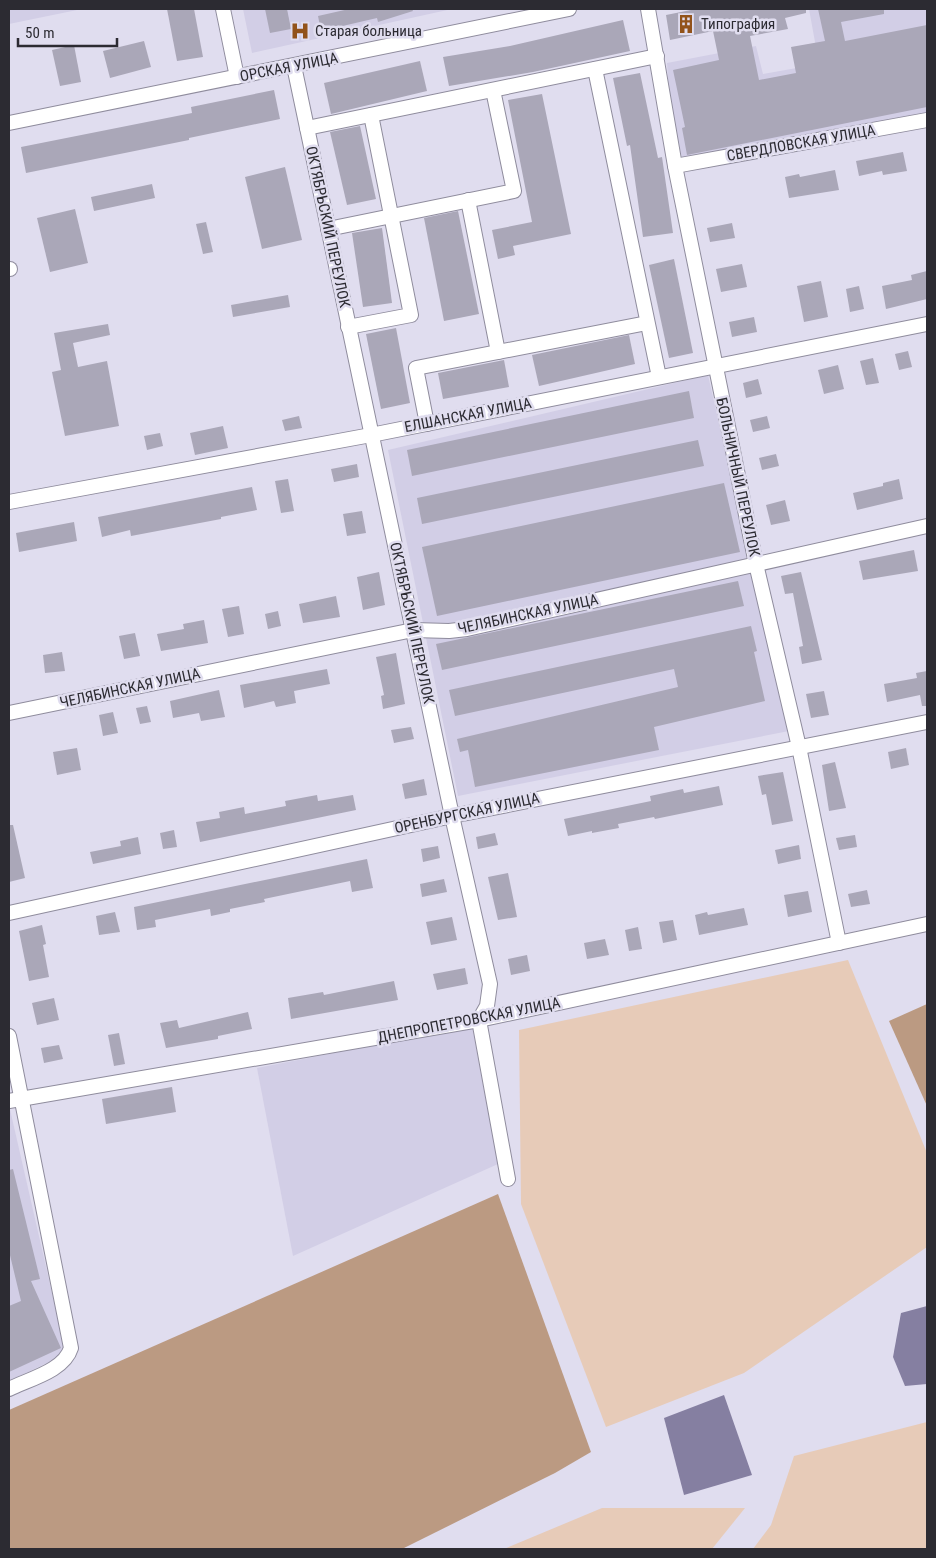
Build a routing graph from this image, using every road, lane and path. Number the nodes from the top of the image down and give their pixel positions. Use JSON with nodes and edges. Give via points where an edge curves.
{"nodes":[{"id":1,"x":223,"y":9,"type":"edge"},
{"id":2,"x":569,"y":9,"type":"edge"},
{"id":3,"x":648,"y":9,"type":"edge"},
{"id":4,"x":656,"y":56,"type":"junction"},
{"id":5,"x":294,"y":66,"type":"junction"},
{"id":6,"x":595,"y":69,"type":"junction"},
{"id":7,"x":237,"y":77,"type":"junction"},
{"id":8,"x":493,"y":90,"type":"junction"},
{"id":9,"x":371,"y":115,"type":"junction"},
{"id":10,"x":927,"y":120,"type":"edge"},
{"id":11,"x":9,"y":123,"type":"edge"},
{"id":12,"x":307,"y":128,"type":"junction"},
{"id":13,"x":675,"y":166,"type":"junction"},
{"id":14,"x":468,"y":200,"type":"junction"},
{"id":15,"x":392,"y":217,"type":"junction"},
{"id":16,"x":328,"y":229,"type":"junction"},
{"id":17,"x":647,"y":323,"type":"junction"},
{"id":18,"x":927,"y":324,"type":"edge"},
{"id":19,"x":348,"y":327,"type":"junction"},
{"id":20,"x":498,"y":352,"type":"junction"},
{"id":21,"x":716,"y":365,"type":"junction"},
{"id":22,"x":659,"y":377,"type":"junction"},
{"id":23,"x":427,"y":424,"type":"junction"},
{"id":24,"x":371,"y":435,"type":"junction"},
{"id":25,"x":9,"y":502,"type":"edge"},
{"id":26,"x":927,"y":526,"type":"edge"},
{"id":27,"x":756,"y":564,"type":"junction"},
{"id":28,"x":413,"y":630,"type":"junction"},
{"id":29,"x":9,"y":713,"type":"edge"},
{"id":30,"x":927,"y":722,"type":"edge"},
{"id":31,"x":799,"y":747,"type":"junction"},
{"id":32,"x":452,"y":816,"type":"junction"},
{"id":33,"x":9,"y":913,"type":"edge"},
{"id":34,"x":927,"y":924,"type":"edge"},
{"id":35,"x":839,"y":943,"type":"junction"},
{"id":36,"x":479,"y":1020,"type":"junction"},
{"id":37,"x":9,"y":1036,"type":"edge"},
{"id":38,"x":15,"y":1100,"type":"edge"},
{"id":39,"x":508,"y":1179,"type":"dead end"},
{"id":40,"x":9,"y":1388,"type":"edge"}],
"edges":[{"from":1,"to":7,"type":"street"},
{"from":2,"to":5,"type":"street","name":"ОРСКАЯ УЛИЦА"},
{"from":3,"to":4,"type":"street","name":"БОЛЬНИЧНЫЙ ПЕРЕУЛОК"},
{"from":4,"to":6,"type":"street"},
{"from":4,"to":13,"type":"street","name":"БОЛЬНИЧНЫЙ ПЕРЕУЛОК"},
{"from":5,"to":7,"type":"street","name":"ОРСКАЯ УЛИЦА"},
{"from":5,"to":12,"type":"street","name":"ОКТЯБРЬСКИЙ ПЕРЕУЛОК"},
{"from":6,"to":8,"type":"street"},
{"from":6,"to":17,"type":"street"},
{"from":7,"to":11,"type":"street","name":"ОРСКАЯ УЛИЦА"},
{"from":8,"to":9,"type":"street"},
{"from":8,"to":14,"type":"street","via":[[514,190]]},
{"from":9,"to":12,"type":"street"},
{"from":9,"to":15,"type":"street"},
{"from":10,"to":13,"type":"street","name":"СВЕРДЛОВСКАЯ УЛИЦА"},
{"from":12,"to":16,"type":"street","name":"ОКТЯБРЬСКИЙ ПЕРЕУЛОК"},
{"from":13,"to":21,"type":"street","name":"БОЛЬНИЧНЫЙ ПЕРЕУЛОК"},
{"from":14,"to":15,"type":"street"},
{"from":14,"to":20,"type":"street"},
{"from":15,"to":16,"type":"street"},
{"from":15,"to":19,"type":"street","via":[[411,315]]},
{"from":16,"to":19,"type":"street","name":"ОКТЯБРЬСКИЙ ПЕРЕУЛОК"},
{"from":17,"to":20,"type":"street"},
{"from":17,"to":22,"type":"street"},
{"from":18,"to":21,"type":"street","name":"ЕЛШАНСКАЯ УЛИЦА"},
{"from":19,"to":24,"type":"street","name":"ОКТЯБРЬСКИЙ ПЕРЕУЛОК"},
{"from":20,"to":23,"type":"street","via":[[416,368]]},
{"from":21,"to":22,"type":"street","name":"ЕЛШАНСКАЯ УЛИЦА"},
{"from":21,"to":27,"type":"street","name":"БОЛЬНИЧНЫЙ ПЕРЕУЛОК"},
{"from":22,"to":23,"type":"street","name":"ЕЛШАНСКАЯ УЛИЦА"},
{"from":23,"to":24,"type":"street","name":"ЕЛШАНСКАЯ УЛИЦА"},
{"from":24,"to":25,"type":"street","name":"ЕЛШАНСКАЯ УЛИЦА"},
{"from":24,"to":28,"type":"street","name":"ОКТЯБРЬСКИЙ ПЕРЕУЛОК"},
{"from":26,"to":27,"type":"street","name":"ЧЕЛЯБИНСКАЯ УЛИЦА"},
{"from":27,"to":28,"type":"street","name":"ЧЕЛЯБИНСКАЯ УЛИЦА","via":[[467,629],[449,632]]},
{"from":27,"to":31,"type":"street","name":"БОЛЬНИЧНЫЙ ПЕРЕУЛОК"},
{"from":28,"to":29,"type":"street","name":"ЧЕЛЯБИНСКАЯ УЛИЦА"},
{"from":28,"to":32,"type":"street","name":"ОКТЯБРЬСКИЙ ПЕРЕУЛОК"},
{"from":30,"to":31,"type":"street","name":"ОРЕНБУРГСКАЯ УЛИЦА"},
{"from":31,"to":32,"type":"street","name":"ОРЕНБУРГСКАЯ УЛИЦА"},
{"from":31,"to":35,"type":"street","name":"БОЛЬНИЧНЫЙ ПЕРЕУЛОК"},
{"from":32,"to":33,"type":"street","name":"ОРЕНБУРГСКАЯ УЛИЦА"},
{"from":32,"to":36,"type":"street","name":"ОКТЯБРЬСКИЙ ПЕРЕУЛОК","via":[[490,984],[487,1006]]},
{"from":34,"to":35,"type":"street","name":"ДНЕПРОПЕТРОВСКАЯ УЛИЦА"},
{"from":35,"to":36,"type":"street","name":"ДНЕПРОПЕТРОВСКАЯ УЛИЦА"},
{"from":36,"to":38,"type":"street","name":"ДНЕПРОПЕТРОВСКАЯ УЛИЦА"},
{"from":36,"to":39,"type":"street"},
{"from":37,"to":38,"type":"street"},
{"from":38,"to":40,"type":"street","via":[[71,1348],[69,1356],[58,1366]]}]}
